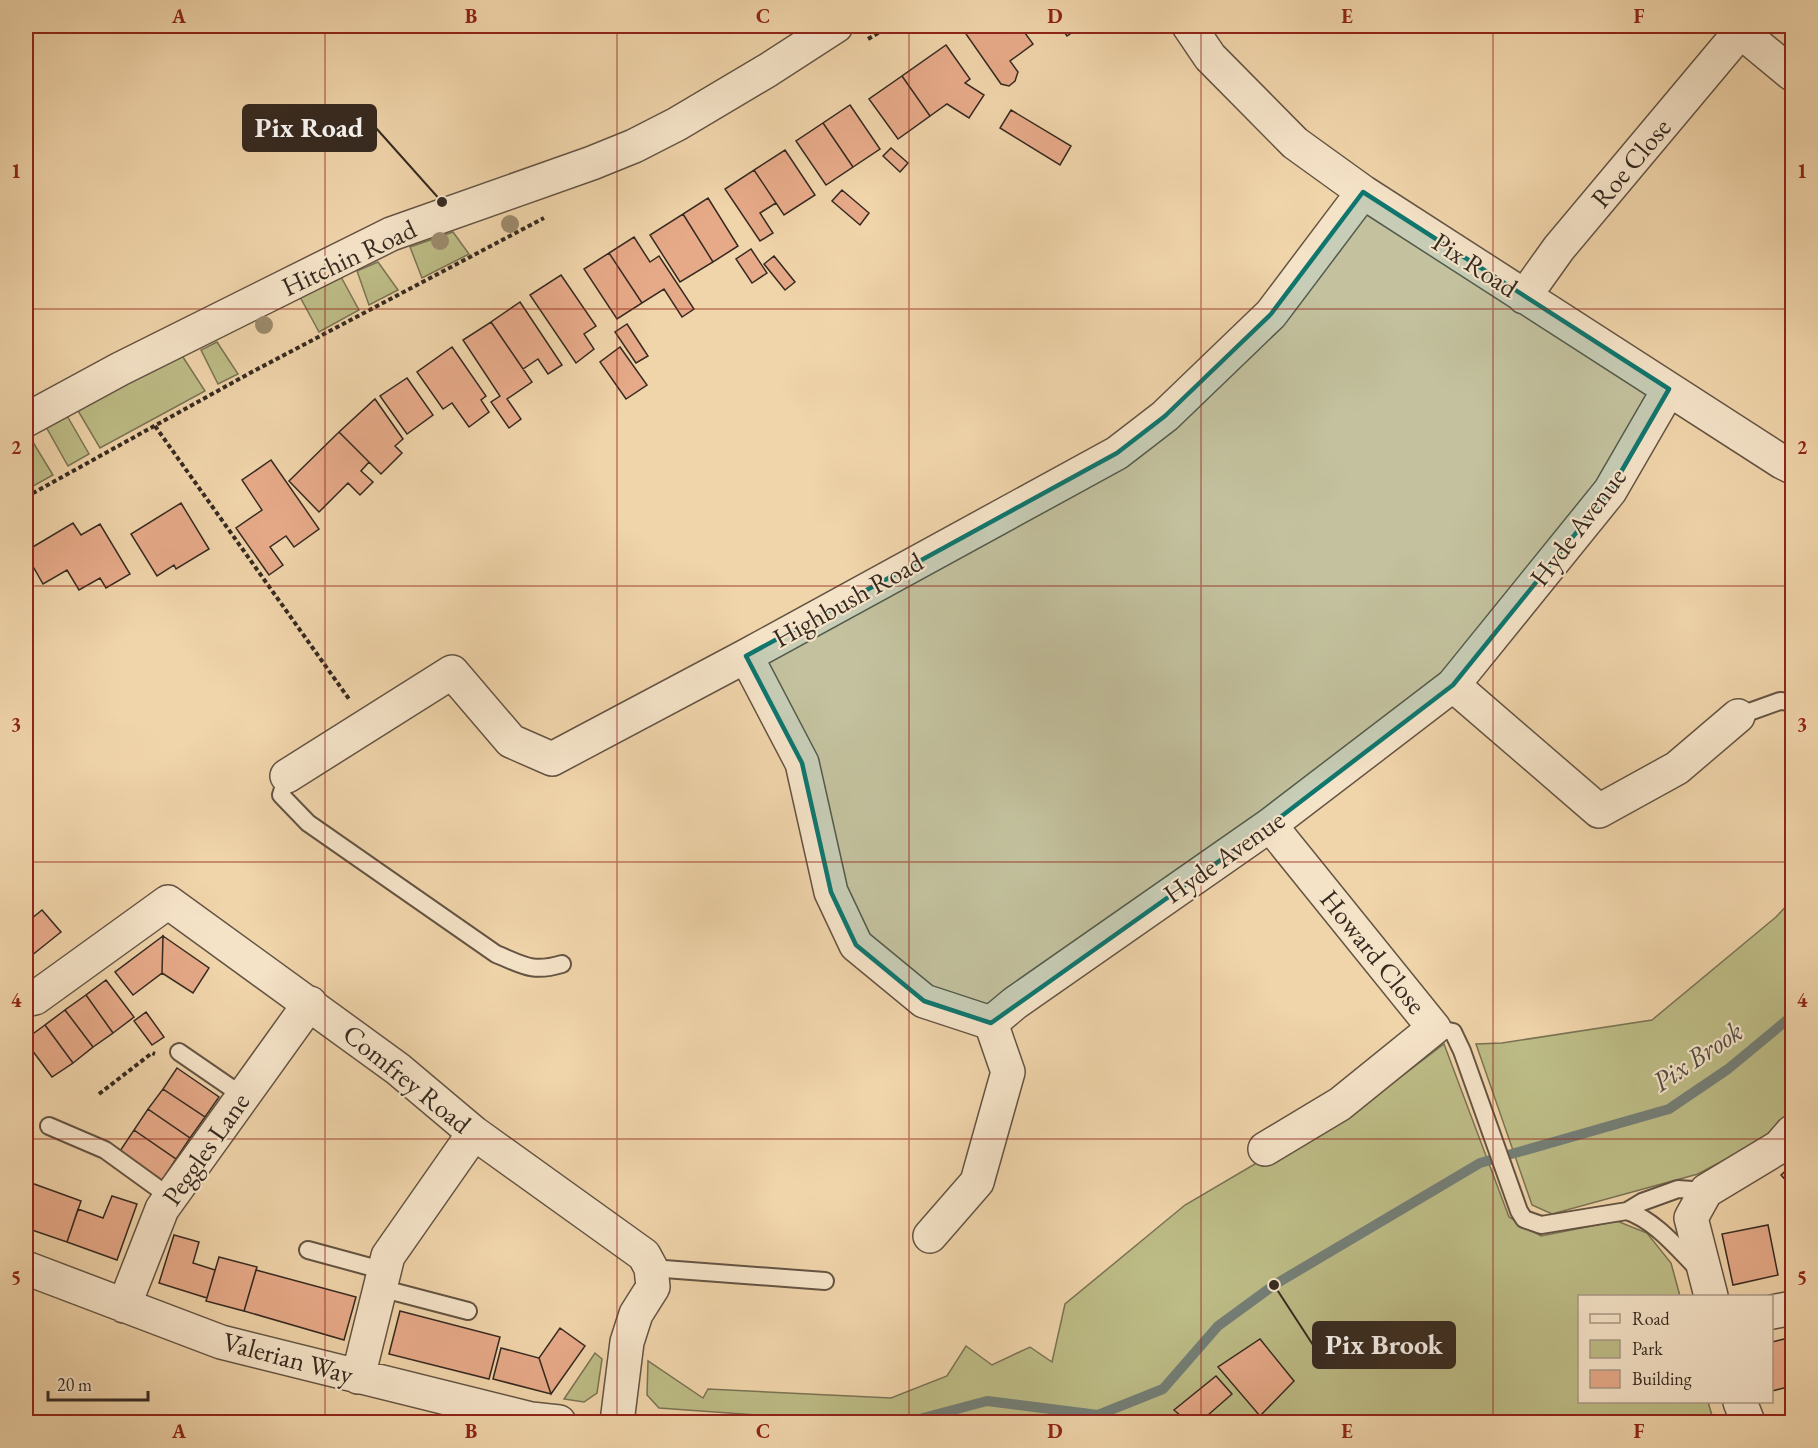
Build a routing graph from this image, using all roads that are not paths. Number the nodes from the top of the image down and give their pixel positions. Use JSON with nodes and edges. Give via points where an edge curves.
{"nodes":[{"id":1,"x":1189,"y":26,"type":"edge"},
{"id":2,"x":1737,"y":29,"type":"edge"},
{"id":3,"x":850,"y":34,"type":"edge"},
{"id":4,"x":1792,"y":74,"type":"edge"},
{"id":5,"x":1363,"y":192,"type":"junction"},
{"id":6,"x":1524,"y":297,"type":"junction"},
{"id":7,"x":1669,"y":389,"type":"junction"},
{"id":8,"x":26,"y":420,"type":"edge"},
{"id":9,"x":1792,"y":467,"type":"edge"},
{"id":10,"x":746,"y":656,"type":"junction"},
{"id":11,"x":1453,"y":686,"type":"junction"},
{"id":12,"x":1792,"y":702,"type":"edge"},
{"id":13,"x":1738,"y":716,"type":"joint"},
{"id":14,"x":287,"y":776,"type":"joint"},
{"id":15,"x":1270,"y":825,"type":"junction"},
{"id":16,"x":562,"y":964,"type":"dead end"},
{"id":17,"x":26,"y":1000,"type":"edge"},
{"id":18,"x":310,"y":1004,"type":"junction"},
{"id":19,"x":991,"y":1023,"type":"junction"},
{"id":20,"x":1434,"y":1028,"type":"junction"},
{"id":21,"x":179,"y":1052,"type":"road end"},
{"id":22,"x":243,"y":1096,"type":"junction"},
{"id":23,"x":49,"y":1126,"type":"dead end"},
{"id":24,"x":1792,"y":1132,"type":"edge"},
{"id":25,"x":474,"y":1133,"type":"junction"},
{"id":26,"x":1265,"y":1149,"type":"dead end"},
{"id":27,"x":1706,"y":1191,"type":"junction"},
{"id":28,"x":170,"y":1197,"type":"junction"},
{"id":29,"x":1627,"y":1211,"type":"junction"},
{"id":30,"x":930,"y":1236,"type":"dead end"},
{"id":31,"x":308,"y":1250,"type":"dead end"},
{"id":32,"x":26,"y":1268,"type":"edge"},
{"id":33,"x":651,"y":1268,"type":"junction"},
{"id":34,"x":382,"y":1280,"type":"junction"},
{"id":35,"x":825,"y":1281,"type":"dead end"},
{"id":36,"x":1708,"y":1286,"type":"edge"},
{"id":37,"x":124,"y":1306,"type":"junction"},
{"id":38,"x":1792,"y":1308,"type":"edge"},
{"id":39,"x":468,"y":1311,"type":"dead end"},
{"id":40,"x":1773,"y":1312,"type":"edge"},
{"id":41,"x":358,"y":1377,"type":"junction"},
{"id":42,"x":1741,"y":1403,"type":"edge"},
{"id":43,"x":559,"y":1422,"type":"edge"},
{"id":44,"x":617,"y":1422,"type":"edge"},
{"id":45,"x":1748,"y":1422,"type":"edge"}],
"edges":[{"from":1,"to":5,"type":"street","name":"Pix Road","via":[[1210,57],[1295,143]]},
{"from":2,"to":4,"type":"street","name":"Roe Close"},
{"from":2,"to":6,"type":"street","name":"Roe Close","via":[[1559,248]]},
{"from":3,"to":8,"type":"street","name":"Hitchin Road","via":[[768,70],[634,147],[391,234]]},
{"from":5,"to":6,"type":"street","name":"Pix Road"},
{"from":5,"to":10,"type":"street","name":"Highbush Road","via":[[1271,314],[1165,416],[1117,453]]},
{"from":6,"to":7,"type":"street","name":"Pix Road"},
{"from":7,"to":9,"type":"street","name":"Pix Road"},
{"from":7,"to":11,"type":"street","name":"Hyde Avenue","via":[[1610,491]]},
{"from":10,"to":14,"type":"street","name":"Highbush Road","via":[[552,759],[511,741],[452,672]]},
{"from":10,"to":19,"type":"street","via":[[802,763],[831,892],[856,945],[924,1001]]},
{"from":11,"to":13,"type":"street","via":[[1599,811],[1677,768]]},
{"from":11,"to":15,"type":"street","name":"Hyde Avenue"},
{"from":12,"to":13,"type":"lane","via":[[1780,701]]},
{"from":14,"to":16,"type":"lane","via":[[281,795],[308,823],[486,947],[529,968]]},
{"from":15,"to":19,"type":"street","name":"Hyde Avenue"},
{"from":15,"to":20,"type":"street","name":"Howard Close"},
{"from":17,"to":18,"type":"street","name":"Comfrey Road","via":[[35,998],[168,902]]},
{"from":18,"to":22,"type":"street","name":"Peggles Lane"},
{"from":18,"to":25,"type":"street","name":"Comfrey Road","via":[[398,1069]]},
{"from":19,"to":30,"type":"street","via":[[1008,1072],[977,1182]]},
{"from":20,"to":26,"type":"street","name":"Howard Close","via":[[1340,1104]]},
{"from":20,"to":29,"type":"lane","via":[[1453,1032],[1462,1051],[1524,1219],[1541,1226]]},
{"from":21,"to":22,"type":"lane"},
{"from":22,"to":28,"type":"street","name":"Peggles Lane"},
{"from":23,"to":28,"type":"lane","via":[[105,1150]]},
{"from":24,"to":27,"type":"street","via":[[1779,1147]]},
{"from":25,"to":33,"type":"street","name":"Comfrey Road","via":[[644,1255]]},
{"from":25,"to":34,"type":"street","via":[[388,1256]]},
{"from":27,"to":29,"type":"lane","via":[[1678,1189]]},
{"from":27,"to":36,"type":"street","via":[[1691,1218]]},
{"from":28,"to":37,"type":"street","name":"Peggles Lane"},
{"from":29,"to":36,"type":"lane","via":[[1641,1216],[1670,1241]]},
{"from":31,"to":34,"type":"lane"},
{"from":32,"to":37,"type":"street","name":"Valerian Way"},
{"from":33,"to":35,"type":"lane"},
{"from":33,"to":44,"type":"street","via":[[652,1287],[636,1314],[627,1342]]},
{"from":34,"to":39,"type":"lane"},
{"from":34,"to":41,"type":"street"},
{"from":37,"to":41,"type":"street","name":"Valerian Way","via":[[221,1342]]},
{"from":38,"to":40,"type":"street"},
{"from":41,"to":43,"type":"street","name":"Valerian Way","via":[[531,1419]]},
{"from":42,"to":45,"type":"street"}]}
